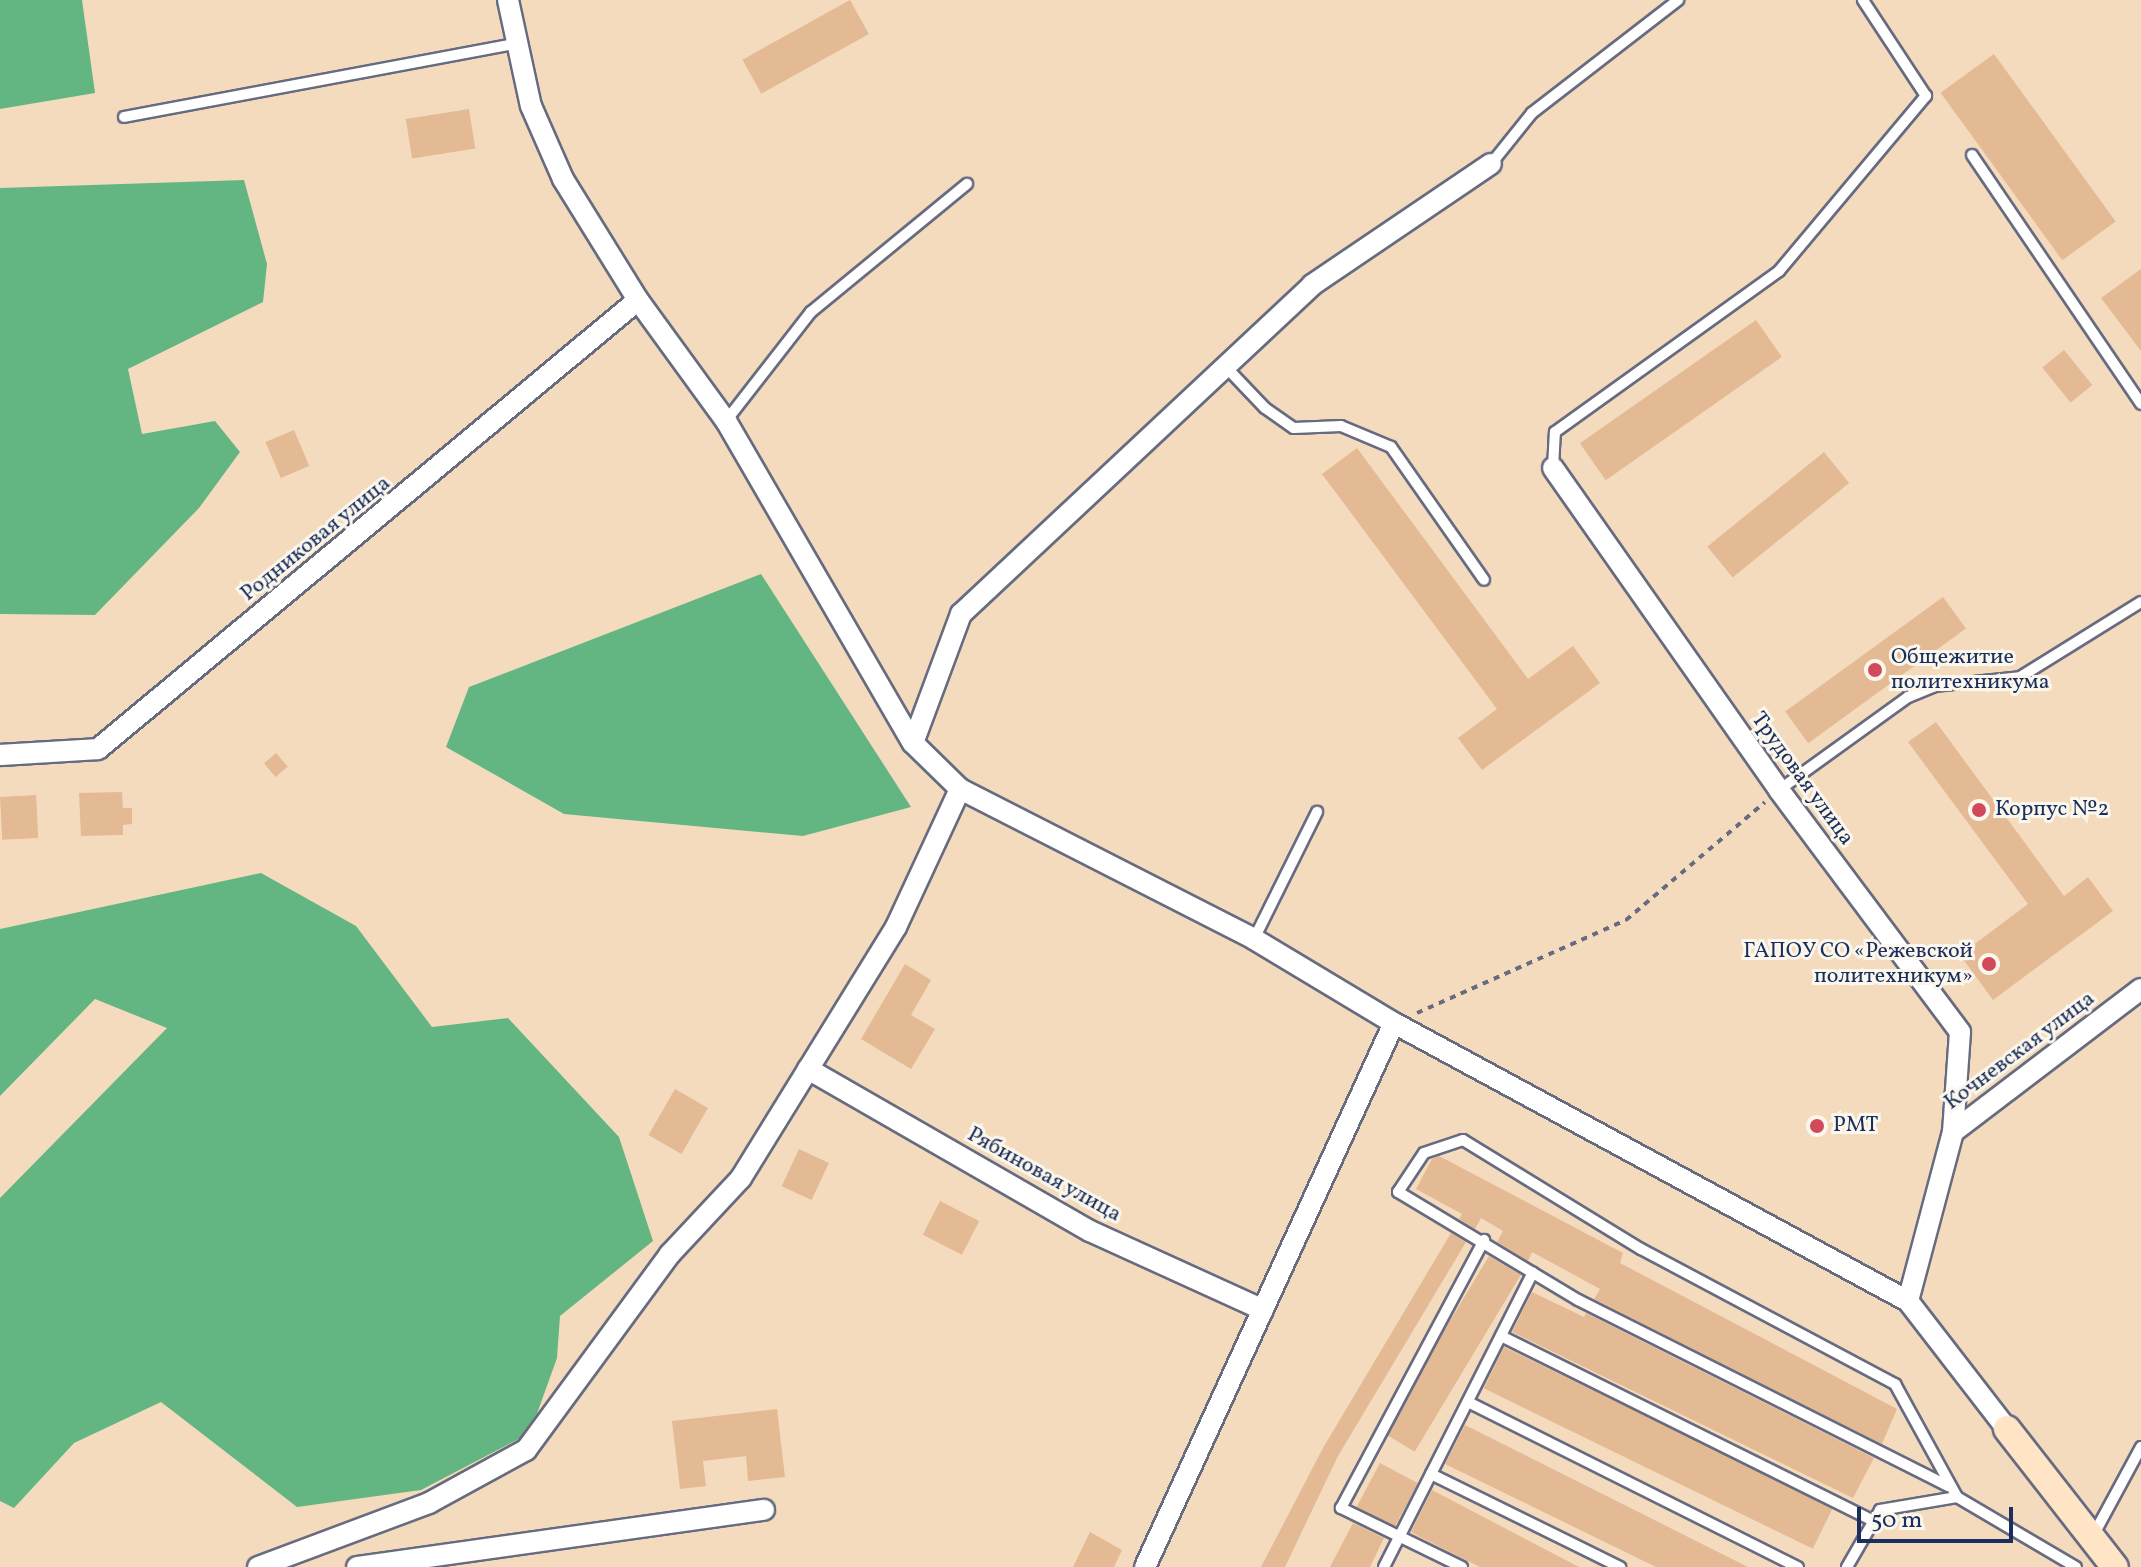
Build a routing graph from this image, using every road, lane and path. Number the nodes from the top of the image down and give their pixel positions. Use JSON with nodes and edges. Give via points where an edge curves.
{"nodes":[{"id":1,"x":508,"y":0,"type":"edge"},
{"id":2,"x":1678,"y":0,"type":"edge"},
{"id":3,"x":1863,"y":0,"type":"edge"},
{"id":4,"x":515,"y":44,"type":"junction"},
{"id":5,"x":124,"y":117,"type":"dead end"},
{"id":6,"x":1972,"y":155,"type":"dead end"},
{"id":7,"x":1491,"y":164,"type":"joint"},
{"id":8,"x":967,"y":184,"type":"dead end"},
{"id":9,"x":638,"y":300,"type":"junction"},
{"id":10,"x":1223,"y":363,"type":"junction"},
{"id":11,"x":2141,"y":404,"type":"edge"},
{"id":12,"x":726,"y":421,"type":"junction"},
{"id":13,"x":1553,"y":468,"type":"joint"},
{"id":14,"x":1484,"y":580,"type":"dead end"},
{"id":15,"x":2141,"y":602,"type":"edge"},
{"id":16,"x":913,"y":743,"type":"junction"},
{"id":17,"x":0,"y":755,"type":"edge"},
{"id":18,"x":960,"y":789,"type":"junction"},
{"id":19,"x":1779,"y":790,"type":"junction"},
{"id":20,"x":1317,"y":812,"type":"dead end"},
{"id":21,"x":1254,"y":939,"type":"junction"},
{"id":22,"x":2141,"y":989,"type":"edge"},
{"id":23,"x":1394,"y":1023,"type":"junction"},
{"id":24,"x":808,"y":1069,"type":"junction"},
{"id":25,"x":1953,"y":1132,"type":"junction"},
{"id":26,"x":1484,"y":1240,"type":"junction"},
{"id":27,"x":1533,"y":1272,"type":"junction"},
{"id":28,"x":1908,"y":1301,"type":"junction"},
{"id":29,"x":1263,"y":1310,"type":"junction"},
{"id":30,"x":1501,"y":1336,"type":"junction"},
{"id":31,"x":1468,"y":1402,"type":"junction"},
{"id":32,"x":2007,"y":1429,"type":"joint"},
{"id":33,"x":2141,"y":1447,"type":"edge"},
{"id":34,"x":1431,"y":1474,"type":"junction"},
{"id":35,"x":1948,"y":1486,"type":"junction"},
{"id":36,"x":1957,"y":1497,"type":"junction"},
{"id":37,"x":764,"y":1510,"type":"dead end"},
{"id":38,"x":1874,"y":1521,"type":"junction"},
{"id":39,"x":1399,"y":1537,"type":"junction"},
{"id":40,"x":2091,"y":1539,"type":"junction"},
{"id":41,"x":258,"y":1567,"type":"edge"},
{"id":42,"x":357,"y":1567,"type":"edge"},
{"id":43,"x":1145,"y":1567,"type":"edge"},
{"id":44,"x":1384,"y":1567,"type":"edge"},
{"id":45,"x":1462,"y":1567,"type":"edge"},
{"id":46,"x":1620,"y":1567,"type":"edge"},
{"id":47,"x":1798,"y":1567,"type":"edge"},
{"id":48,"x":1847,"y":1567,"type":"edge"},
{"id":49,"x":2076,"y":1567,"type":"edge"},
{"id":50,"x":2115,"y":1567,"type":"edge"}],
"edges":[{"from":1,"to":4,"type":"street"},
{"from":2,"to":7,"type":"lane","via":[[1532,113]]},
{"from":3,"to":13,"type":"lane","via":[[1926,96],[1779,271],[1555,432]]},
{"from":4,"to":5,"type":"lane"},
{"from":4,"to":9,"type":"street","via":[[531,106],[563,179]]},
{"from":6,"to":11,"type":"lane"},
{"from":7,"to":10,"type":"street","via":[[1312,285]]},
{"from":8,"to":12,"type":"lane","via":[[811,312]]},
{"from":9,"to":12,"type":"street"},
{"from":9,"to":17,"type":"street","name":"Родниковая улица","via":[[98,749]]},
{"from":10,"to":14,"type":"lane","via":[[1265,408],[1294,428],[1341,426],[1391,447]]},
{"from":10,"to":16,"type":"street","via":[[961,614]]},
{"from":12,"to":16,"type":"street"},
{"from":13,"to":19,"type":"street","name":"Трудовая улица"},
{"from":15,"to":19,"type":"lane","via":[[2020,677],[1935,686],[1908,697]]},
{"from":16,"to":18,"type":"street"},
{"from":18,"to":21,"type":"street"},
{"from":18,"to":24,"type":"street","via":[[896,927]]},
{"from":19,"to":23,"type":"path","via":[[1626,920]]},
{"from":19,"to":25,"type":"street","name":"Трудовая улица","via":[[1960,1032]]},
{"from":20,"to":21,"type":"lane"},
{"from":21,"to":23,"type":"street"},
{"from":22,"to":25,"type":"street","name":"Кочневская улица"},
{"from":23,"to":28,"type":"street"},
{"from":23,"to":29,"type":"street"},
{"from":24,"to":29,"type":"street","name":"Рябиновая улица","via":[[1090,1231]]},
{"from":24,"to":41,"type":"street","via":[[741,1178],[670,1254],[526,1450],[429,1503]]},
{"from":25,"to":28,"type":"street","name":"Кочневская улица"},
{"from":26,"to":27,"type":"lane"},
{"from":26,"to":35,"type":"lane","via":[[1398,1192],[1424,1153],[1463,1140],[1641,1249],[1895,1384]]},
{"from":26,"to":39,"type":"lane","via":[[1341,1508]]},
{"from":27,"to":30,"type":"lane"},
{"from":27,"to":35,"type":"lane","via":[[1578,1300]]},
{"from":28,"to":32,"type":"street"},
{"from":29,"to":43,"type":"street"},
{"from":30,"to":31,"type":"lane"},
{"from":30,"to":38,"type":"lane"},
{"from":31,"to":34,"type":"lane"},
{"from":31,"to":47,"type":"lane"},
{"from":32,"to":40,"type":"street"},
{"from":33,"to":40,"type":"lane"},
{"from":34,"to":39,"type":"lane"},
{"from":34,"to":46,"type":"lane"},
{"from":35,"to":36,"type":"lane"},
{"from":36,"to":38,"type":"lane","via":[[1880,1510]]},
{"from":36,"to":49,"type":"lane"},
{"from":37,"to":42,"type":"street"},
{"from":38,"to":48,"type":"lane"},
{"from":39,"to":44,"type":"lane"},
{"from":39,"to":45,"type":"lane"},
{"from":40,"to":50,"type":"street"}]}
